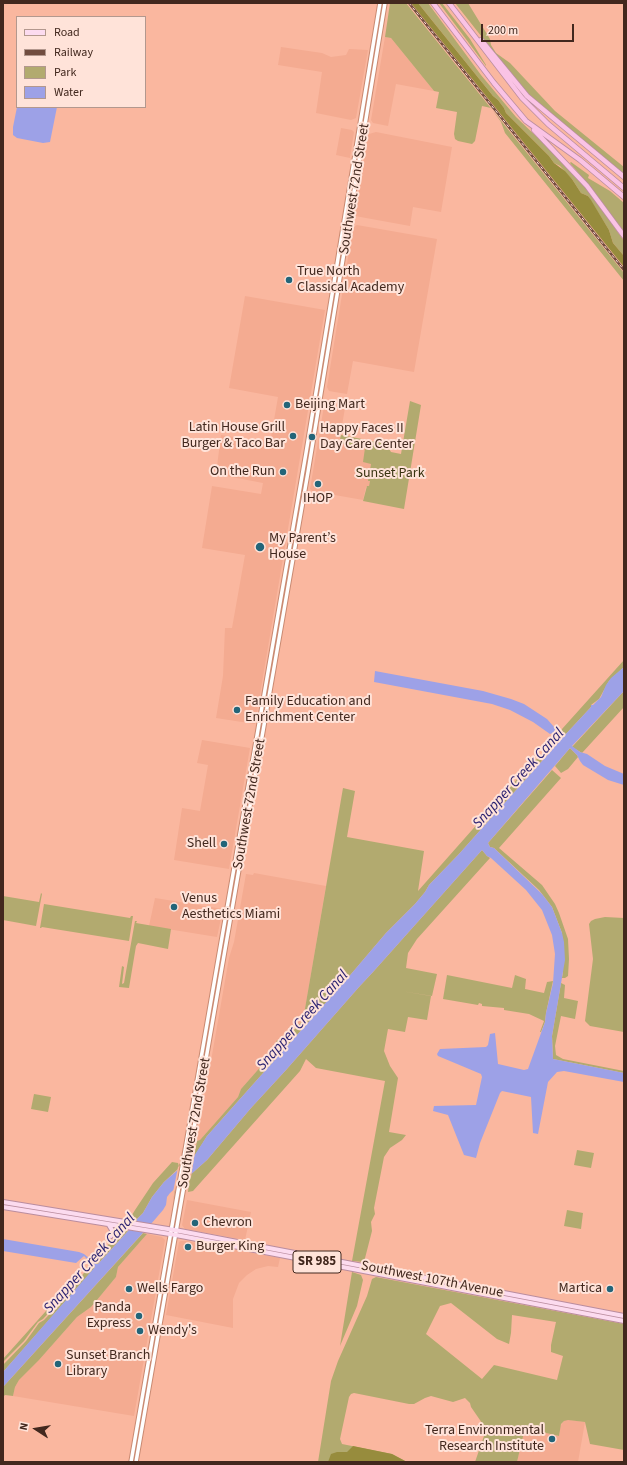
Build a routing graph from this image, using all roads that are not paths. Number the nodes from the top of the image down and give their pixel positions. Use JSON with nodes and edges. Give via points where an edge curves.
{"nodes":[{"id":1,"x":380,"y":3,"type":"edge"},
{"id":2,"x":385,"y":3,"type":"edge"},
{"id":3,"x":433,"y":3,"type":"edge"},
{"id":4,"x":449,"y":3,"type":"edge"},
{"id":5,"x":375,"y":29,"type":"junction"},
{"id":6,"x":380,"y":31,"type":"junction"},
{"id":7,"x":470,"y":32,"type":"junction"},
{"id":8,"x":371,"y":53,"type":"junction"},
{"id":9,"x":377,"y":54,"type":"junction"},
{"id":10,"x":526,"y":121,"type":"junction"},
{"id":11,"x":624,"y":178,"type":"edge"},
{"id":12,"x":624,"y":188,"type":"edge"},
{"id":13,"x":624,"y":197,"type":"edge"},
{"id":14,"x":344,"y":219,"type":"junction"},
{"id":15,"x":349,"y":220,"type":"junction"},
{"id":16,"x":624,"y":236,"type":"edge"},
{"id":17,"x":333,"y":284,"type":"junction"},
{"id":18,"x":339,"y":285,"type":"junction"},
{"id":19,"x":332,"y":292,"type":"junction"},
{"id":20,"x":337,"y":293,"type":"junction"},
{"id":21,"x":285,"y":571,"type":"junction"},
{"id":22,"x":291,"y":572,"type":"junction"},
{"id":23,"x":266,"y":679,"type":"junction"},
{"id":24,"x":272,"y":680,"type":"junction"},
{"id":25,"x":259,"y":723,"type":"junction"},
{"id":26,"x":264,"y":724,"type":"junction"},
{"id":27,"x":254,"y":753,"type":"junction"},
{"id":28,"x":259,"y":754,"type":"junction"},
{"id":29,"x":221,"y":941,"type":"junction"},
{"id":30,"x":225,"y":952,"type":"junction"},
{"id":31,"x":211,"y":997,"type":"junction"},
{"id":32,"x":217,"y":998,"type":"junction"},
{"id":33,"x":196,"y":1086,"type":"junction"},
{"id":34,"x":201,"y":1087,"type":"junction"},
{"id":35,"x":190,"y":1119,"type":"junction"},
{"id":36,"x":196,"y":1120,"type":"junction"},
{"id":37,"x":3,"y":1202,"type":"edge"},
{"id":38,"x":3,"y":1207,"type":"edge"},
{"id":39,"x":109,"y":1224,"type":"junction"},
{"id":40,"x":176,"y":1230,"type":"junction"},
{"id":41,"x":170,"y":1232,"type":"junction"},
{"id":42,"x":176,"y":1235,"type":"junction"},
{"id":43,"x":111,"y":1236,"type":"dead end"},
{"id":44,"x":159,"y":1297,"type":"junction"},
{"id":45,"x":165,"y":1299,"type":"junction"},
{"id":46,"x":548,"y":1305,"type":"junction"},
{"id":47,"x":156,"y":1314,"type":"junction"},
{"id":48,"x":162,"y":1315,"type":"junction"},
{"id":49,"x":624,"y":1316,"type":"edge"},
{"id":50,"x":624,"y":1321,"type":"edge"},
{"id":51,"x":153,"y":1329,"type":"junction"},
{"id":52,"x":159,"y":1332,"type":"junction"},
{"id":53,"x":148,"y":1357,"type":"junction"},
{"id":54,"x":155,"y":1358,"type":"junction"},
{"id":55,"x":140,"y":1402,"type":"junction"},
{"id":56,"x":146,"y":1403,"type":"junction"},
{"id":57,"x":138,"y":1413,"type":"junction"},
{"id":58,"x":144,"y":1414,"type":"junction"},
{"id":59,"x":131,"y":1462,"type":"edge"},
{"id":60,"x":136,"y":1462,"type":"edge"}],
"edges":[{"from":1,"to":5,"type":"main road","name":"Southwest 72nd Street"},
{"from":2,"to":6,"type":"main road","name":"Southwest 72nd Street"},
{"from":3,"to":10,"type":"highway"},
{"from":4,"to":7,"type":"highway"},
{"from":5,"to":6,"type":"main road"},
{"from":5,"to":8,"type":"main road","name":"Southwest 72nd Street"},
{"from":6,"to":9,"type":"main road","name":"Southwest 72nd Street"},
{"from":7,"to":11,"type":"highway","via":[[477,36],[527,96]]},
{"from":7,"to":12,"type":"highway","via":[[522,98],[548,124]]},
{"from":8,"to":9,"type":"main road"},
{"from":8,"to":14,"type":"main road","name":"Southwest 72nd Street"},
{"from":9,"to":15,"type":"main road","name":"Southwest 72nd Street"},
{"from":10,"to":13,"type":"highway","via":[[580,160]]},
{"from":10,"to":16,"type":"highway","via":[[587,186]]},
{"from":14,"to":15,"type":"main road"},
{"from":14,"to":17,"type":"main road","name":"Southwest 72nd Street"},
{"from":15,"to":18,"type":"main road","name":"Southwest 72nd Street"},
{"from":17,"to":18,"type":"main road"},
{"from":17,"to":19,"type":"main road","name":"Southwest 72nd Street"},
{"from":18,"to":20,"type":"main road","name":"Southwest 72nd Street"},
{"from":19,"to":20,"type":"main road"},
{"from":19,"to":21,"type":"main road","name":"Southwest 72nd Street"},
{"from":20,"to":22,"type":"main road","name":"Southwest 72nd Street"},
{"from":21,"to":22,"type":"main road"},
{"from":21,"to":23,"type":"main road","name":"Southwest 72nd Street"},
{"from":22,"to":24,"type":"main road","name":"Southwest 72nd Street"},
{"from":23,"to":24,"type":"main road"},
{"from":23,"to":25,"type":"main road","name":"Southwest 72nd Street"},
{"from":24,"to":26,"type":"main road","name":"Southwest 72nd Street"},
{"from":25,"to":26,"type":"main road"},
{"from":25,"to":27,"type":"main road","name":"Southwest 72nd Street"},
{"from":26,"to":28,"type":"main road","name":"Southwest 72nd Street"},
{"from":27,"to":28,"type":"main road"},
{"from":27,"to":29,"type":"main road","name":"Southwest 72nd Street"},
{"from":28,"to":30,"type":"main road","name":"Southwest 72nd Street"},
{"from":29,"to":30,"type":"main road"},
{"from":29,"to":31,"type":"main road","name":"Southwest 72nd Street"},
{"from":30,"to":32,"type":"main road","name":"Southwest 72nd Street"},
{"from":31,"to":32,"type":"main road"},
{"from":31,"to":33,"type":"main road","name":"Southwest 72nd Street"},
{"from":32,"to":34,"type":"main road","name":"Southwest 72nd Street"},
{"from":33,"to":34,"type":"main road"},
{"from":33,"to":35,"type":"main road","name":"Southwest 72nd Street"},
{"from":34,"to":36,"type":"main road","name":"Southwest 72nd Street"},
{"from":35,"to":36,"type":"main road"},
{"from":35,"to":41,"type":"main road","name":"Southwest 72nd Street"},
{"from":36,"to":40,"type":"main road","name":"Southwest 72nd Street"},
{"from":37,"to":41,"type":"main road","name":"Southwest 107th Avenue","number":"SR 985","via":[[150,1226]]},
{"from":38,"to":39,"type":"main road","name":"Southwest 107th Avenue","number":"SR 985"},
{"from":39,"to":41,"type":"main road","name":"Southwest 107th Avenue","number":"SR 985"},
{"from":39,"to":43,"type":"main road"},
{"from":40,"to":41,"type":"main road","name":"Southwest 107th Avenue","number":"SR 985"},
{"from":40,"to":42,"type":"main road","name":"Southwest 72nd Street"},
{"from":40,"to":46,"type":"main road","name":"Southwest 107th Avenue","number":"SR 985"},
{"from":41,"to":42,"type":"main road","name":"Southwest 107th Avenue","number":"SR 985"},
{"from":41,"to":44,"type":"main road","name":"Southwest 72nd Street"},
{"from":42,"to":45,"type":"main road","name":"Southwest 72nd Street"},
{"from":42,"to":46,"type":"main road","name":"Southwest 107th Avenue","number":"SR 985"},
{"from":44,"to":45,"type":"main road"},
{"from":44,"to":47,"type":"main road","name":"Southwest 72nd Street"},
{"from":45,"to":48,"type":"main road","name":"Southwest 72nd Street"},
{"from":46,"to":49,"type":"main road","name":"Southwest 107th Avenue","number":"SR 985"},
{"from":46,"to":50,"type":"main road","name":"Southwest 107th Avenue","number":"SR 985"},
{"from":47,"to":48,"type":"main road"},
{"from":47,"to":51,"type":"main road","name":"Southwest 72nd Street"},
{"from":48,"to":52,"type":"main road","name":"Southwest 72nd Street"},
{"from":51,"to":52,"type":"main road"},
{"from":51,"to":53,"type":"main road","name":"Southwest 72nd Street"},
{"from":52,"to":54,"type":"main road","name":"Southwest 72nd Street"},
{"from":53,"to":54,"type":"main road"},
{"from":53,"to":55,"type":"main road","name":"Southwest 72nd Street"},
{"from":54,"to":56,"type":"main road","name":"Southwest 72nd Street"},
{"from":55,"to":56,"type":"main road"},
{"from":55,"to":57,"type":"main road","name":"Southwest 72nd Street"},
{"from":56,"to":58,"type":"main road","name":"Southwest 72nd Street"},
{"from":57,"to":58,"type":"main road"},
{"from":57,"to":59,"type":"main road","name":"Southwest 72nd Street"},
{"from":58,"to":60,"type":"main road","name":"Southwest 72nd Street"}]}
